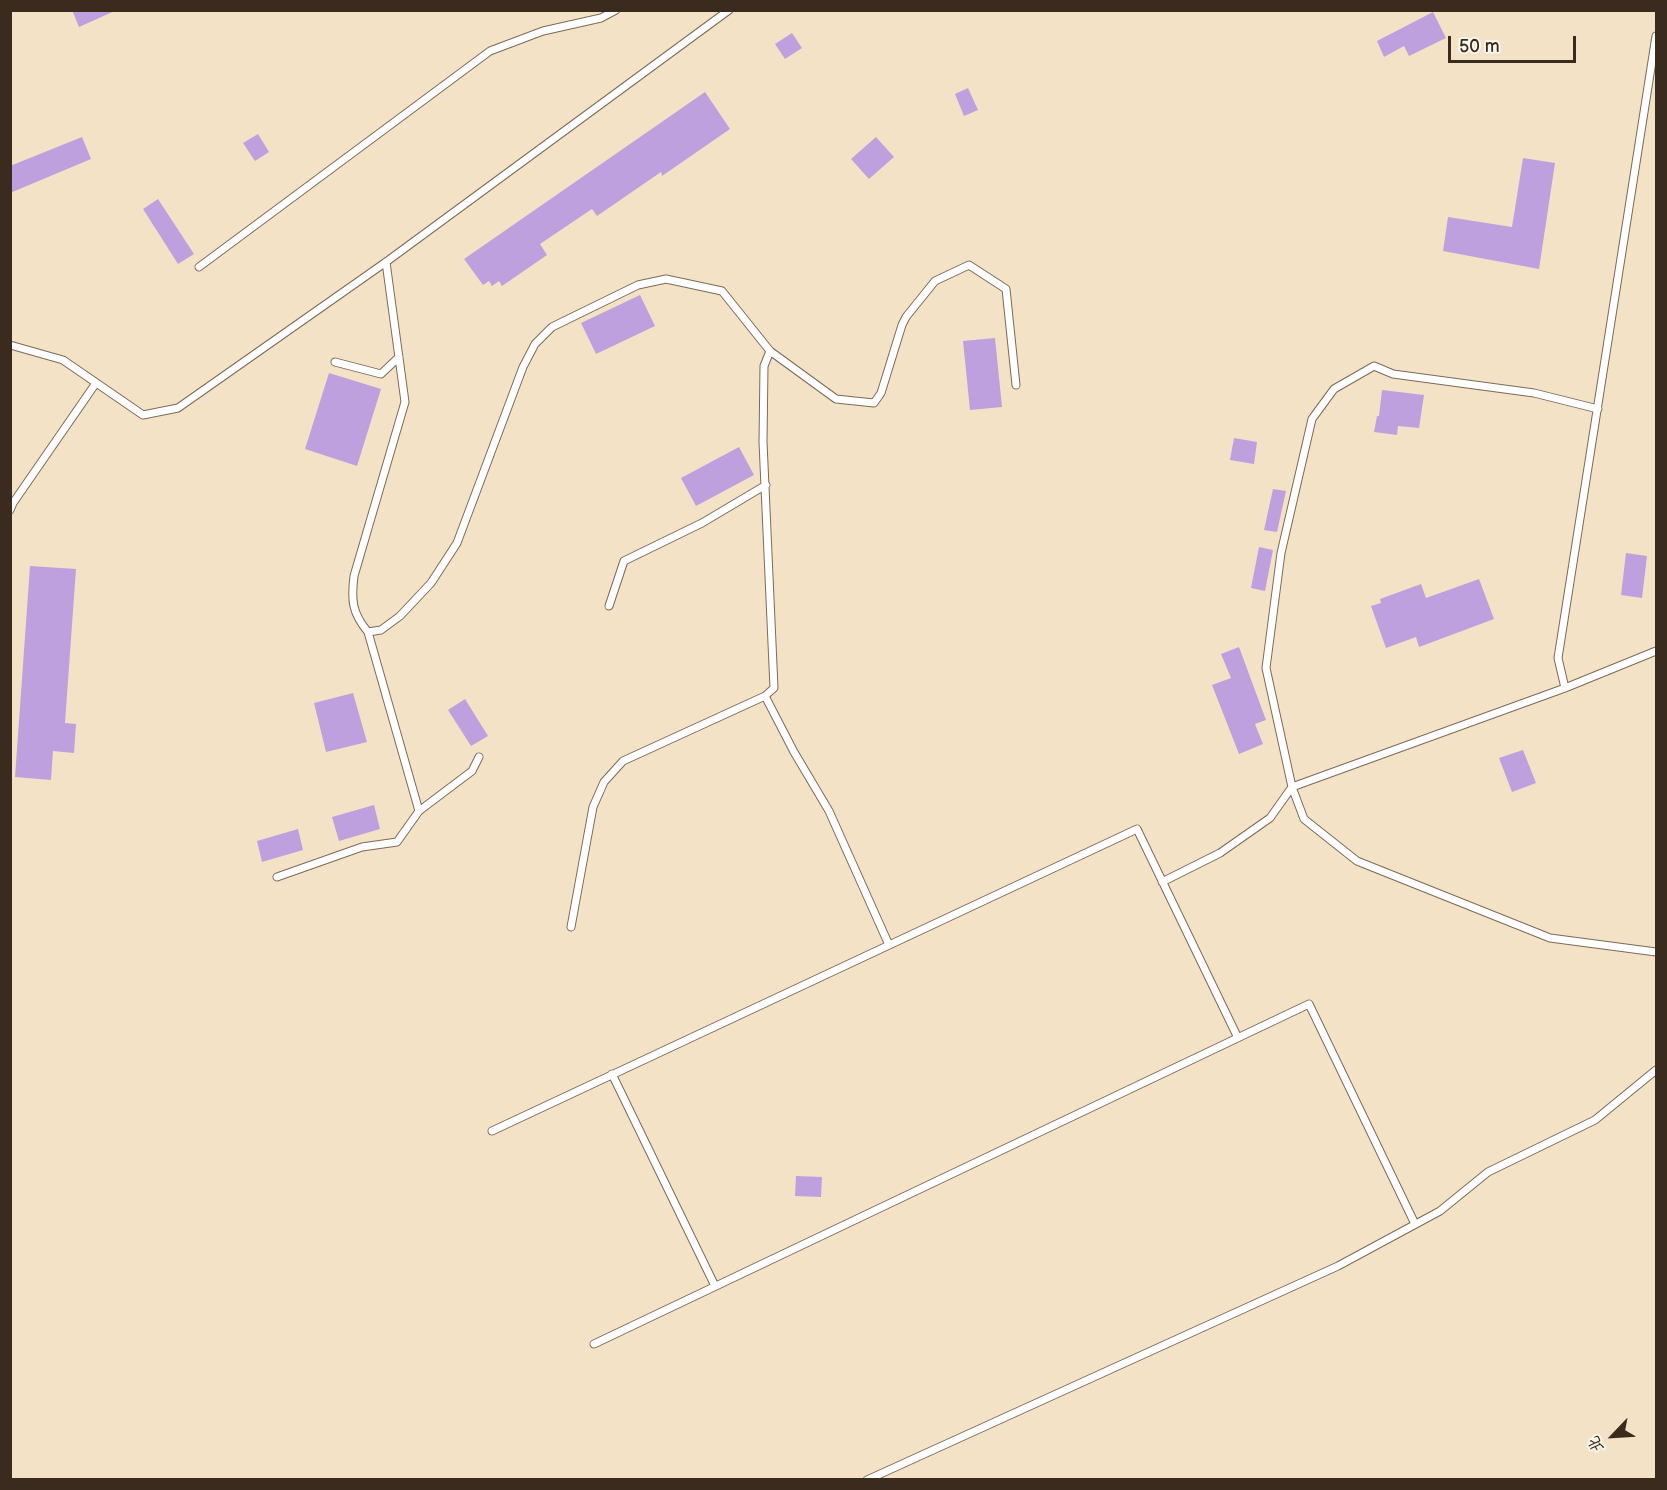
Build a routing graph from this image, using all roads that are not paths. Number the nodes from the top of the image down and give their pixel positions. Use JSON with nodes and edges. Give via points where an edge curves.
{"nodes":[{"id":1,"x":616,"y":10,"type":"edge"},
{"id":2,"x":729,"y":10,"type":"edge"},
{"id":3,"x":1656,"y":36,"type":"edge"},
{"id":4,"x":1655,"y":50,"type":"edge"},
{"id":5,"x":386,"y":262,"type":"junction"},
{"id":6,"x":199,"y":267,"type":"dead end"},
{"id":7,"x":10,"y":345,"type":"edge"},
{"id":8,"x":770,"y":351,"type":"junction"},
{"id":9,"x":399,"y":357,"type":"junction"},
{"id":10,"x":334,"y":362,"type":"dead end"},
{"id":11,"x":96,"y":383,"type":"junction"},
{"id":12,"x":1016,"y":385,"type":"dead end"},
{"id":13,"x":1598,"y":409,"type":"junction"},
{"id":14,"x":766,"y":485,"type":"junction"},
{"id":15,"x":10,"y":510,"type":"edge"},
{"id":16,"x":609,"y":606,"type":"dead end"},
{"id":17,"x":368,"y":632,"type":"junction"},
{"id":18,"x":1656,"y":651,"type":"edge"},
{"id":19,"x":1566,"y":688,"type":"junction"},
{"id":20,"x":765,"y":696,"type":"junction"},
{"id":21,"x":479,"y":757,"type":"dead end"},
{"id":22,"x":1292,"y":787,"type":"junction"},
{"id":23,"x":419,"y":811,"type":"junction"},
{"id":24,"x":277,"y":878,"type":"dead end"},
{"id":25,"x":1162,"y":882,"type":"junction"},
{"id":26,"x":571,"y":927,"type":"dead end"},
{"id":27,"x":889,"y":945,"type":"junction"},
{"id":28,"x":1656,"y":952,"type":"edge"},
{"id":29,"x":1238,"y":1038,"type":"junction"},
{"id":30,"x":1656,"y":1070,"type":"edge"},
{"id":31,"x":612,"y":1074,"type":"junction"},
{"id":32,"x":492,"y":1131,"type":"dead end"},
{"id":33,"x":1415,"y":1224,"type":"junction"},
{"id":34,"x":715,"y":1286,"type":"junction"},
{"id":35,"x":594,"y":1344,"type":"dead end"},
{"id":36,"x":867,"y":1479,"type":"edge"}],
"edges":[{"from":1,"to":6,"type":"lane","via":[[490,51]]},
{"from":2,"to":5,"type":"lane"},
{"from":3,"to":4,"type":"lane"},
{"from":4,"to":13,"type":"lane"},
{"from":5,"to":9,"type":"lane"},
{"from":5,"to":11,"type":"lane","via":[[178,408],[143,415]]},
{"from":7,"to":11,"type":"lane","via":[[63,360]]},
{"from":8,"to":12,"type":"lane","via":[[836,399],[874,403],[881,393],[906,316],[935,281],[969,265],[1006,289]]},
{"from":8,"to":14,"type":"lane","via":[[764,366]]},
{"from":8,"to":17,"type":"lane","via":[[722,291],[666,279],[638,285],[552,327],[535,344],[523,367],[457,543],[431,583],[400,616],[381,630]]},
{"from":9,"to":10,"type":"lane","via":[[381,374]]},
{"from":9,"to":17,"type":"lane","via":[[405,402],[351,597],[359,622]]},
{"from":11,"to":15,"type":"lane"},
{"from":13,"to":19,"type":"lane","via":[[1558,658]]},
{"from":13,"to":22,"type":"lane","via":[[1534,393],[1393,374],[1374,366],[1334,389],[1312,419],[1281,553],[1266,668]]},
{"from":14,"to":16,"type":"lane","via":[[702,523],[624,561]]},
{"from":14,"to":20,"type":"lane","via":[[774,688]]},
{"from":17,"to":23,"type":"lane"},
{"from":18,"to":19,"type":"lane"},
{"from":19,"to":22,"type":"lane"},
{"from":20,"to":26,"type":"lane","via":[[623,761],[604,782],[593,807]]},
{"from":20,"to":27,"type":"lane","via":[[829,811]]},
{"from":21,"to":23,"type":"lane","via":[[472,771]]},
{"from":22,"to":25,"type":"lane","via":[[1270,818],[1220,853]]},
{"from":22,"to":28,"type":"lane","via":[[1304,819],[1357,861],[1550,938]]},
{"from":23,"to":24,"type":"lane","via":[[397,842],[362,847]]},
{"from":25,"to":27,"type":"lane","via":[[1137,829]]},
{"from":25,"to":29,"type":"lane"},
{"from":27,"to":31,"type":"lane"},
{"from":29,"to":33,"type":"lane","via":[[1309,1004]]},
{"from":29,"to":34,"type":"lane"},
{"from":30,"to":33,"type":"lane","via":[[1595,1120],[1488,1172],[1440,1211]]},
{"from":31,"to":32,"type":"lane"},
{"from":31,"to":34,"type":"lane"},
{"from":33,"to":36,"type":"lane","via":[[1338,1266]]},
{"from":34,"to":35,"type":"lane"}]}
